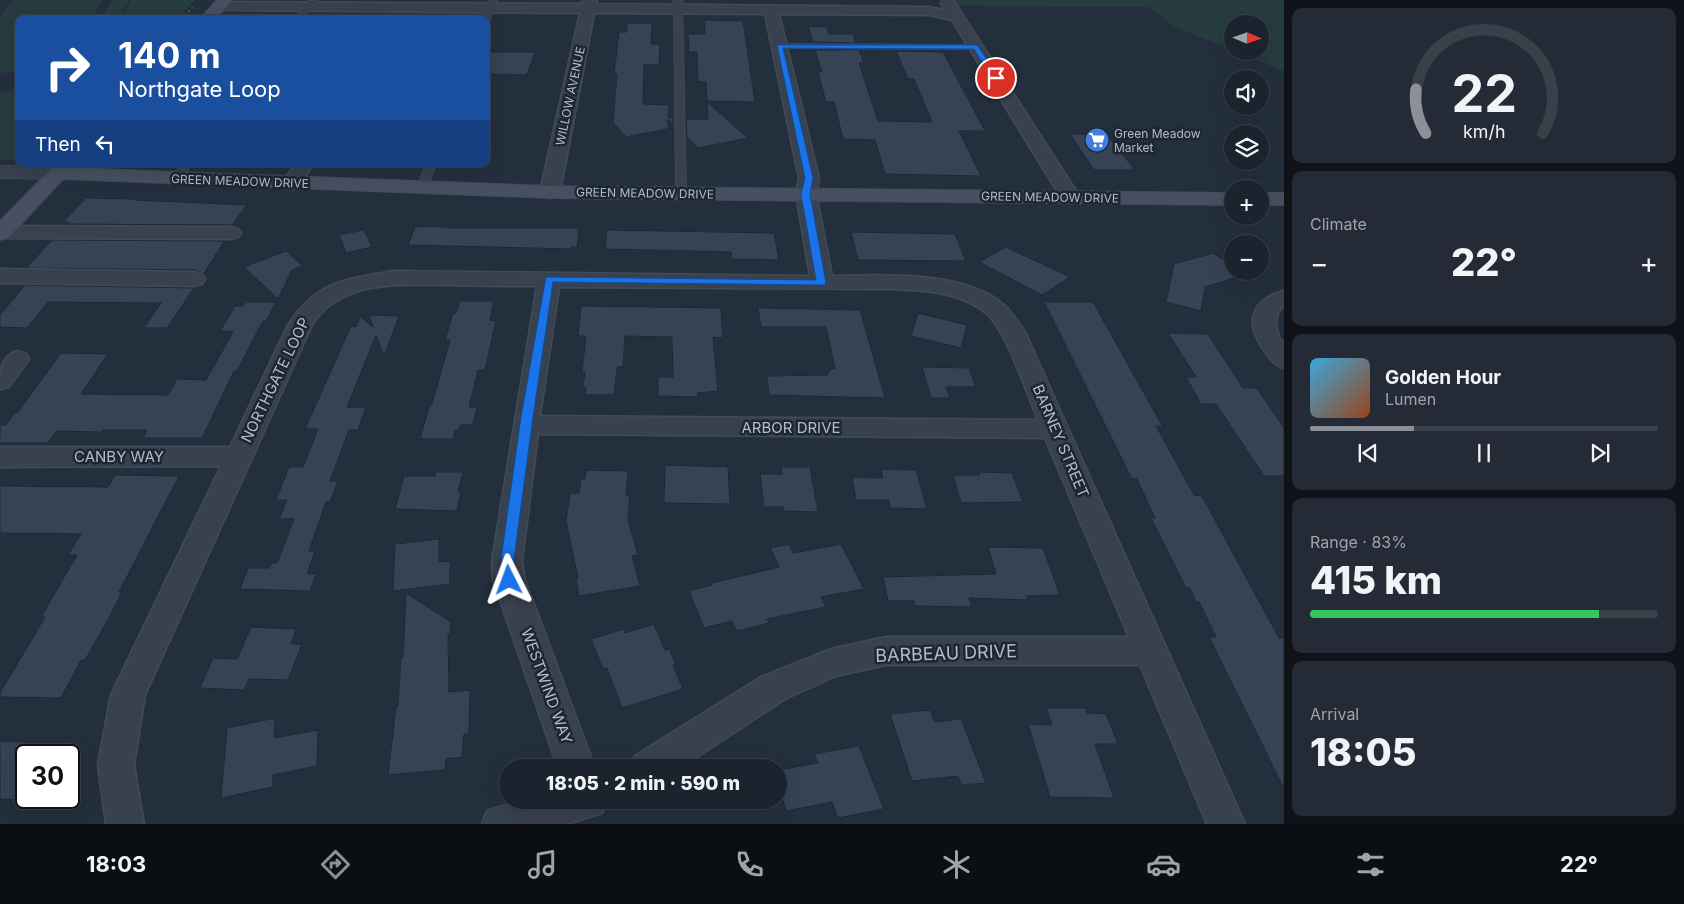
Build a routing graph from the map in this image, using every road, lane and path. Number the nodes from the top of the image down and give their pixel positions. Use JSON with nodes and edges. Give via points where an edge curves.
{"nodes":[{"id":1,"x":947,"y":0,"type":"edge"},
{"id":2,"x":222,"y":3,"type":"edge"},
{"id":3,"x":310,"y":3,"type":"edge"},
{"id":4,"x":590,"y":4,"type":"edge"},
{"id":5,"x":678,"y":5,"type":"edge"},
{"id":6,"x":400,"y":9,"type":"edge"},
{"id":7,"x":490,"y":9,"type":"edge"},
{"id":8,"x":771,"y":10,"type":"junction"},
{"id":9,"x":211,"y":15,"type":"edge"},
{"id":10,"x":301,"y":15,"type":"edge"},
{"id":11,"x":957,"y":17,"type":"junction"},
{"id":12,"x":779,"y":46,"type":"junction"},
{"id":13,"x":976,"y":47,"type":"junction"},
{"id":14,"x":302,"y":167,"type":"edge"},
{"id":15,"x":430,"y":167,"type":"edge"},
{"id":16,"x":62,"y":168,"type":"edge"},
{"id":17,"x":181,"y":171,"type":"edge"},
{"id":18,"x":0,"y":172,"type":"edge"},
{"id":19,"x":292,"y":183,"type":"junction"},
{"id":20,"x":422,"y":188,"type":"junction"},
{"id":21,"x":550,"y":192,"type":"junction"},
{"id":22,"x":680,"y":193,"type":"junction"},
{"id":23,"x":806,"y":194,"type":"junction"},
{"id":24,"x":1070,"y":197,"type":"junction"},
{"id":25,"x":1224,"y":199,"type":"edge"},
{"id":26,"x":1269,"y":199,"type":"edge"},
{"id":27,"x":1284,"y":199,"type":"edge"},
{"id":28,"x":0,"y":232,"type":"edge"},
{"id":29,"x":231,"y":233,"type":"dead end"},
{"id":30,"x":0,"y":276,"type":"edge"},
{"id":31,"x":549,"y":279,"type":"junction"},
{"id":32,"x":194,"y":280,"type":"dead end"},
{"id":33,"x":822,"y":283,"type":"junction"},
{"id":34,"x":1284,"y":298,"type":"edge"},
{"id":35,"x":17,"y":359,"type":"dead end"},
{"id":36,"x":1284,"y":360,"type":"edge"},
{"id":37,"x":0,"y":381,"type":"edge"},
{"id":38,"x":526,"y":425,"type":"junction"},
{"id":39,"x":1056,"y":429,"type":"junction"},
{"id":40,"x":239,"y":456,"type":"junction"},
{"id":41,"x":0,"y":457,"type":"edge"},
{"id":42,"x":1152,"y":651,"type":"junction"},
{"id":43,"x":573,"y":759,"type":"edge"},
{"id":44,"x":662,"y":759,"type":"edge"},
{"id":45,"x":555,"y":809,"type":"edge"},
{"id":46,"x":125,"y":824,"type":"edge"},
{"id":47,"x":501,"y":824,"type":"edge"},
{"id":48,"x":1226,"y":824,"type":"edge"}],
"edges":[{"from":1,"to":11,"type":"street"},
{"from":2,"to":3,"type":"street"},
{"from":2,"to":9,"type":"main road"},
{"from":3,"to":6,"type":"street"},
{"from":3,"to":10,"type":"lane"},
{"from":4,"to":5,"type":"street"},
{"from":4,"to":7,"type":"street"},
{"from":4,"to":21,"type":"street","name":"WILLOW AVENUE"},
{"from":5,"to":8,"type":"street"},
{"from":5,"to":22,"type":"lane"},
{"from":6,"to":7,"type":"street"},
{"from":8,"to":11,"type":"street","via":[[929,11]]},
{"from":8,"to":12,"type":"street"},
{"from":11,"to":13,"type":"street"},
{"from":12,"to":13,"type":"lane"},
{"from":12,"to":23,"type":"street","via":[[809,178]]},
{"from":13,"to":24,"type":"street"},
{"from":14,"to":19,"type":"street"},
{"from":15,"to":20,"type":"lane"},
{"from":16,"to":17,"type":"main road","name":"GREEN MEADOW DRIVE"},
{"from":16,"to":18,"type":"street"},
{"from":16,"to":28,"type":"main road"},
{"from":17,"to":19,"type":"main road","name":"GREEN MEADOW DRIVE"},
{"from":19,"to":20,"type":"main road","name":"GREEN MEADOW DRIVE"},
{"from":20,"to":21,"type":"main road","name":"GREEN MEADOW DRIVE"},
{"from":21,"to":22,"type":"main road","name":"GREEN MEADOW DRIVE"},
{"from":22,"to":23,"type":"main road","name":"GREEN MEADOW DRIVE"},
{"from":23,"to":24,"type":"main road","name":"GREEN MEADOW DRIVE"},
{"from":23,"to":33,"type":"street"},
{"from":24,"to":25,"type":"main road","name":"GREEN MEADOW DRIVE"},
{"from":26,"to":27,"type":"main road"},
{"from":28,"to":29,"type":"street"},
{"from":30,"to":32,"type":"street"},
{"from":31,"to":33,"type":"street","name":"NORTHGATE LOOP"},
{"from":31,"to":38,"type":"street","name":"WESTWIND WAY"},
{"from":31,"to":40,"type":"street","name":"NORTHGATE LOOP","via":[[394,278],[355,284],[334,292],[313,304],[301,322]]},
{"from":33,"to":39,"type":"street","name":"BARNEY STREET","via":[[922,284],[962,290],[994,308],[1013,332]]},
{"from":34,"to":36,"type":"street","via":[[1277,299],[1263,318],[1266,336]]},
{"from":35,"to":37,"type":"street"},
{"from":38,"to":39,"type":"street","name":"ARBOR DRIVE"},
{"from":38,"to":43,"type":"street","name":"WESTWIND WAY","via":[[507,559],[509,580]]},
{"from":39,"to":42,"type":"street","name":"BARNEY STREET"},
{"from":40,"to":41,"type":"street","name":"CANBY WAY"},
{"from":40,"to":46,"type":"street","name":"NORTHGATE LOOP","via":[[128,695],[116,765]]},
{"from":42,"to":44,"type":"street","name":"BARBEAU DRIVE","via":[[886,651],[831,662],[773,688]]},
{"from":42,"to":48,"type":"street","name":"BARNEY STREET"},
{"from":45,"to":47,"type":"street"}]}
